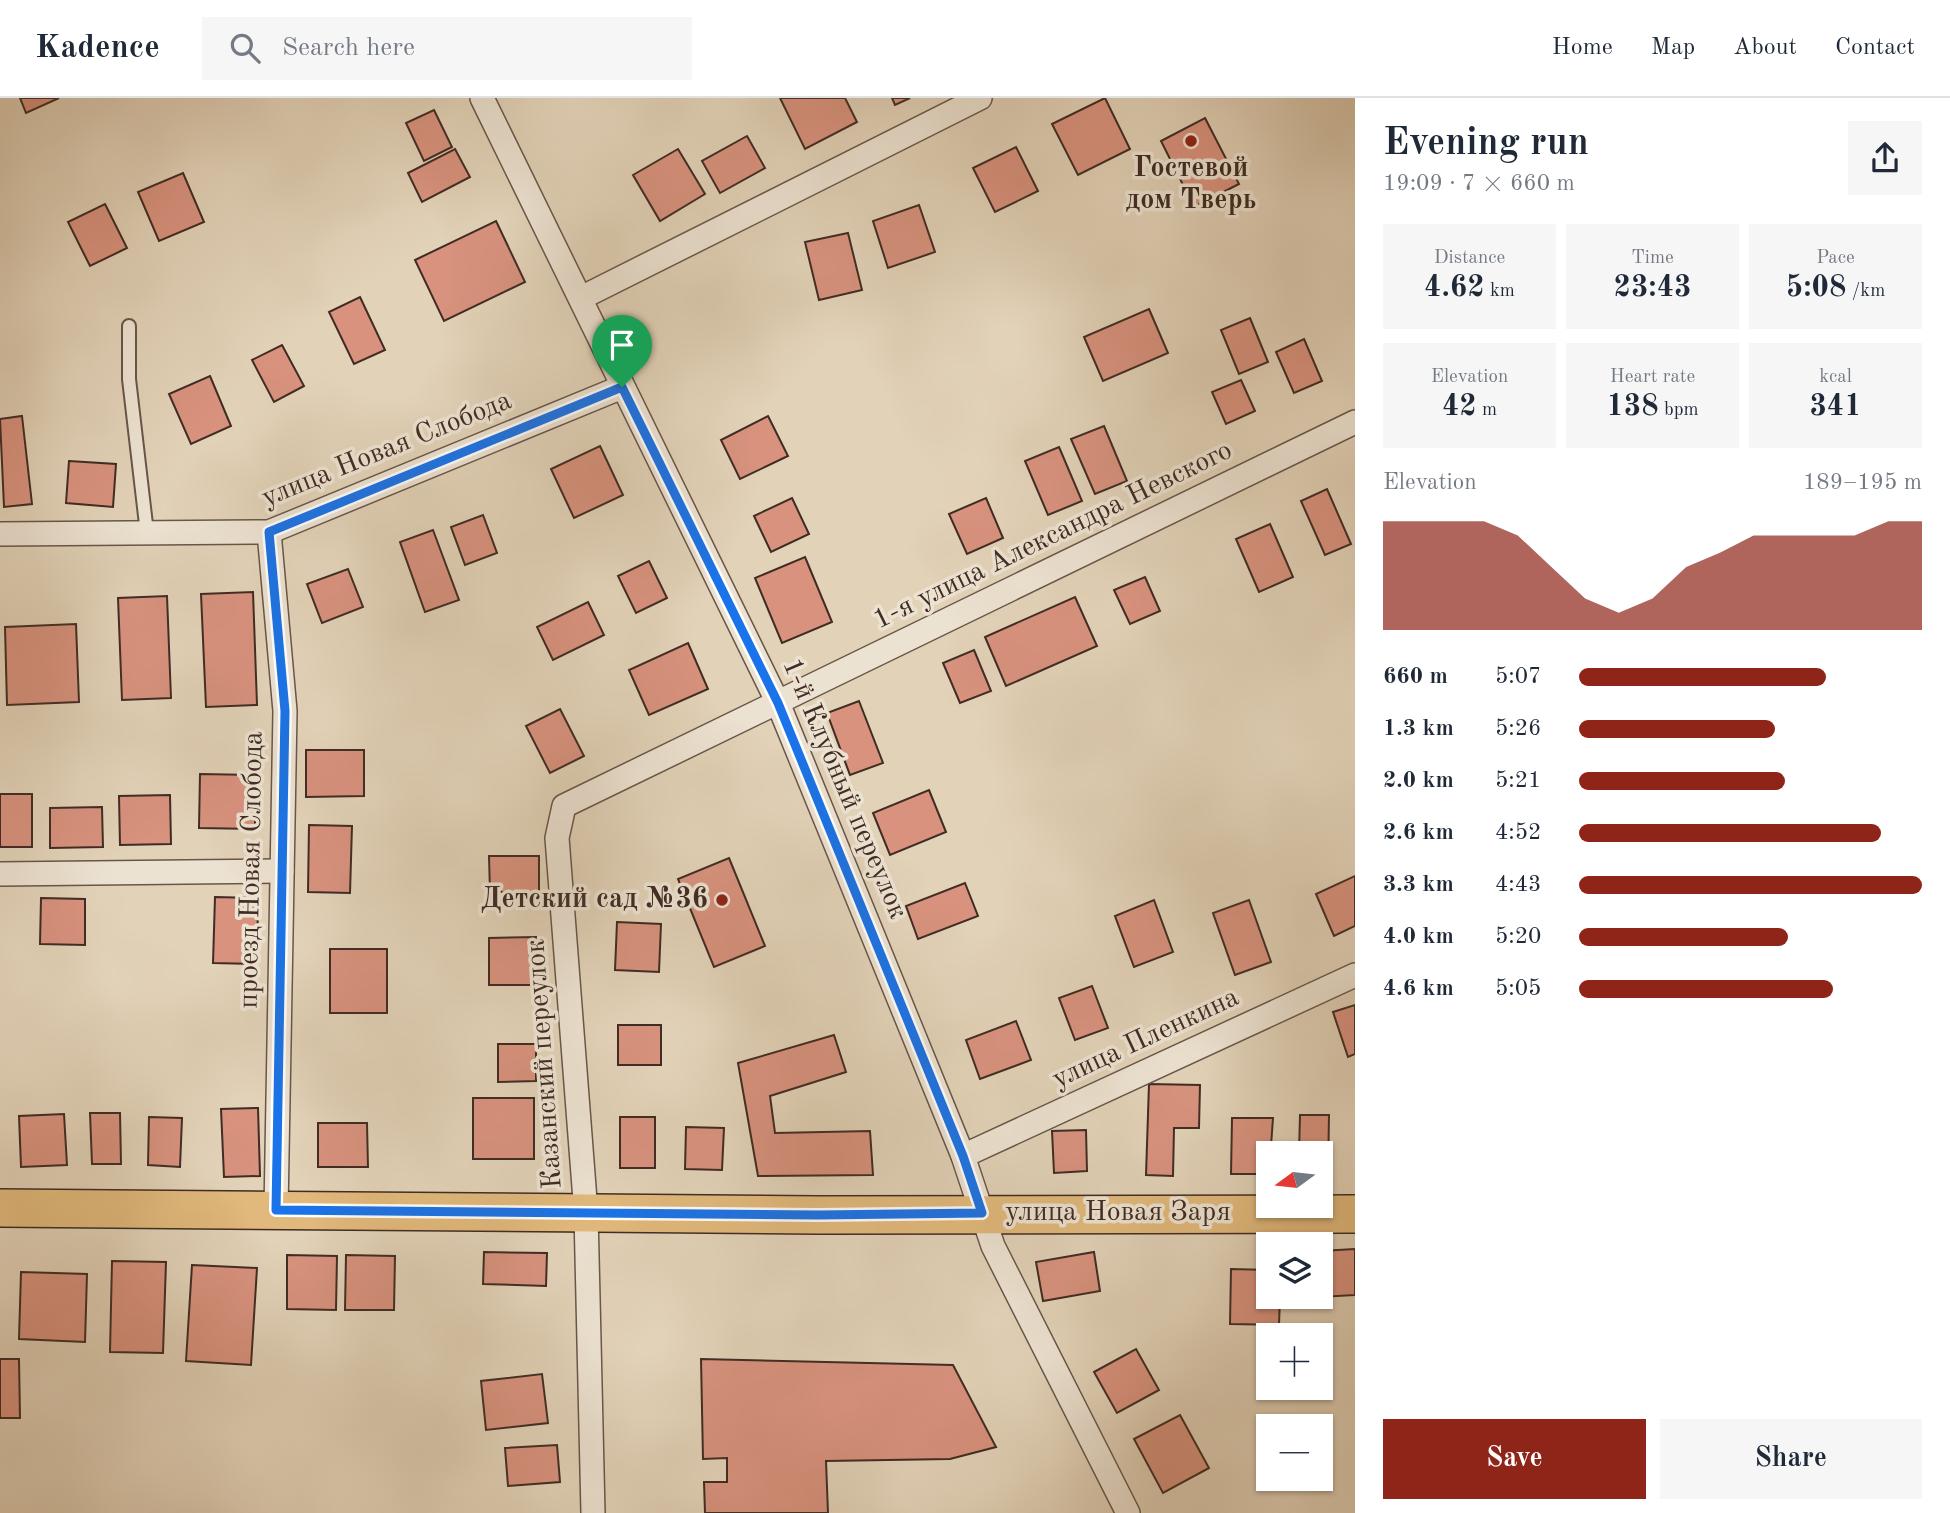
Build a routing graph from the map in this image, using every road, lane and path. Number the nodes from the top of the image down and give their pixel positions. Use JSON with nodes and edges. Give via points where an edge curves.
{"nodes":[{"id":1,"x":482,"y":98,"type":"edge"},
{"id":2,"x":980,"y":98,"type":"edge"},
{"id":3,"x":581,"y":298,"type":"junction"},
{"id":4,"x":129,"y":326,"type":"dead end"},
{"id":5,"x":622,"y":387,"type":"junction"},
{"id":6,"x":1355,"y":422,"type":"edge"},
{"id":7,"x":269,"y":532,"type":"junction"},
{"id":8,"x":147,"y":533,"type":"junction"},
{"id":9,"x":0,"y":534,"type":"edge"},
{"id":10,"x":778,"y":703,"type":"junction"},
{"id":11,"x":282,"y":871,"type":"junction"},
{"id":12,"x":0,"y":874,"type":"edge"},
{"id":13,"x":1355,"y":975,"type":"edge"},
{"id":14,"x":963,"y":1156,"type":"junction"},
{"id":15,"x":0,"y":1208,"type":"edge"},
{"id":16,"x":276,"y":1210,"type":"junction"},
{"id":17,"x":586,"y":1213,"type":"junction"},
{"id":18,"x":982,"y":1213,"type":"junction"},
{"id":19,"x":1355,"y":1214,"type":"edge"},
{"id":20,"x":593,"y":1513,"type":"edge"},
{"id":21,"x":1128,"y":1513,"type":"edge"}],
"edges":[{"from":1,"to":3,"type":"street","name":"1-й Клубный переулок"},
{"from":2,"to":3,"type":"street"},
{"from":3,"to":5,"type":"street","name":"1-й Клубный переулок"},
{"from":4,"to":8,"type":"lane","via":[[129,379]]},
{"from":5,"to":7,"type":"street","name":"улица Новая Слобода"},
{"from":5,"to":10,"type":"street","name":"1-й Клубный переулок"},
{"from":6,"to":10,"type":"street","name":"1-я улица Александра Невского"},
{"from":7,"to":8,"type":"street","name":"улица Новая Слобода"},
{"from":7,"to":11,"type":"street","name":"проезд Новая Слобода","via":[[285,711]]},
{"from":8,"to":9,"type":"street","name":"улица Новая Слобода"},
{"from":10,"to":14,"type":"street","name":"1-й Клубный переулок"},
{"from":10,"to":17,"type":"street","name":"Казанский переулок","via":[[564,806],[557,838]]},
{"from":11,"to":12,"type":"street"},
{"from":11,"to":16,"type":"street","name":"проезд Новая Слобода"},
{"from":13,"to":14,"type":"street","name":"улица Пленкина"},
{"from":14,"to":18,"type":"street","name":"1-й Клубный переулок"},
{"from":15,"to":16,"type":"main road","name":"улица Новая Заря"},
{"from":16,"to":17,"type":"main road","name":"улица Новая Заря"},
{"from":17,"to":18,"type":"main road","name":"улица Новая Заря"},
{"from":17,"to":20,"type":"street","name":"Казанский переулок"},
{"from":18,"to":19,"type":"main road","name":"улица Новая Заря"},
{"from":18,"to":21,"type":"street","name":"1-й Клубный переулок","via":[[993,1246]]}]}
